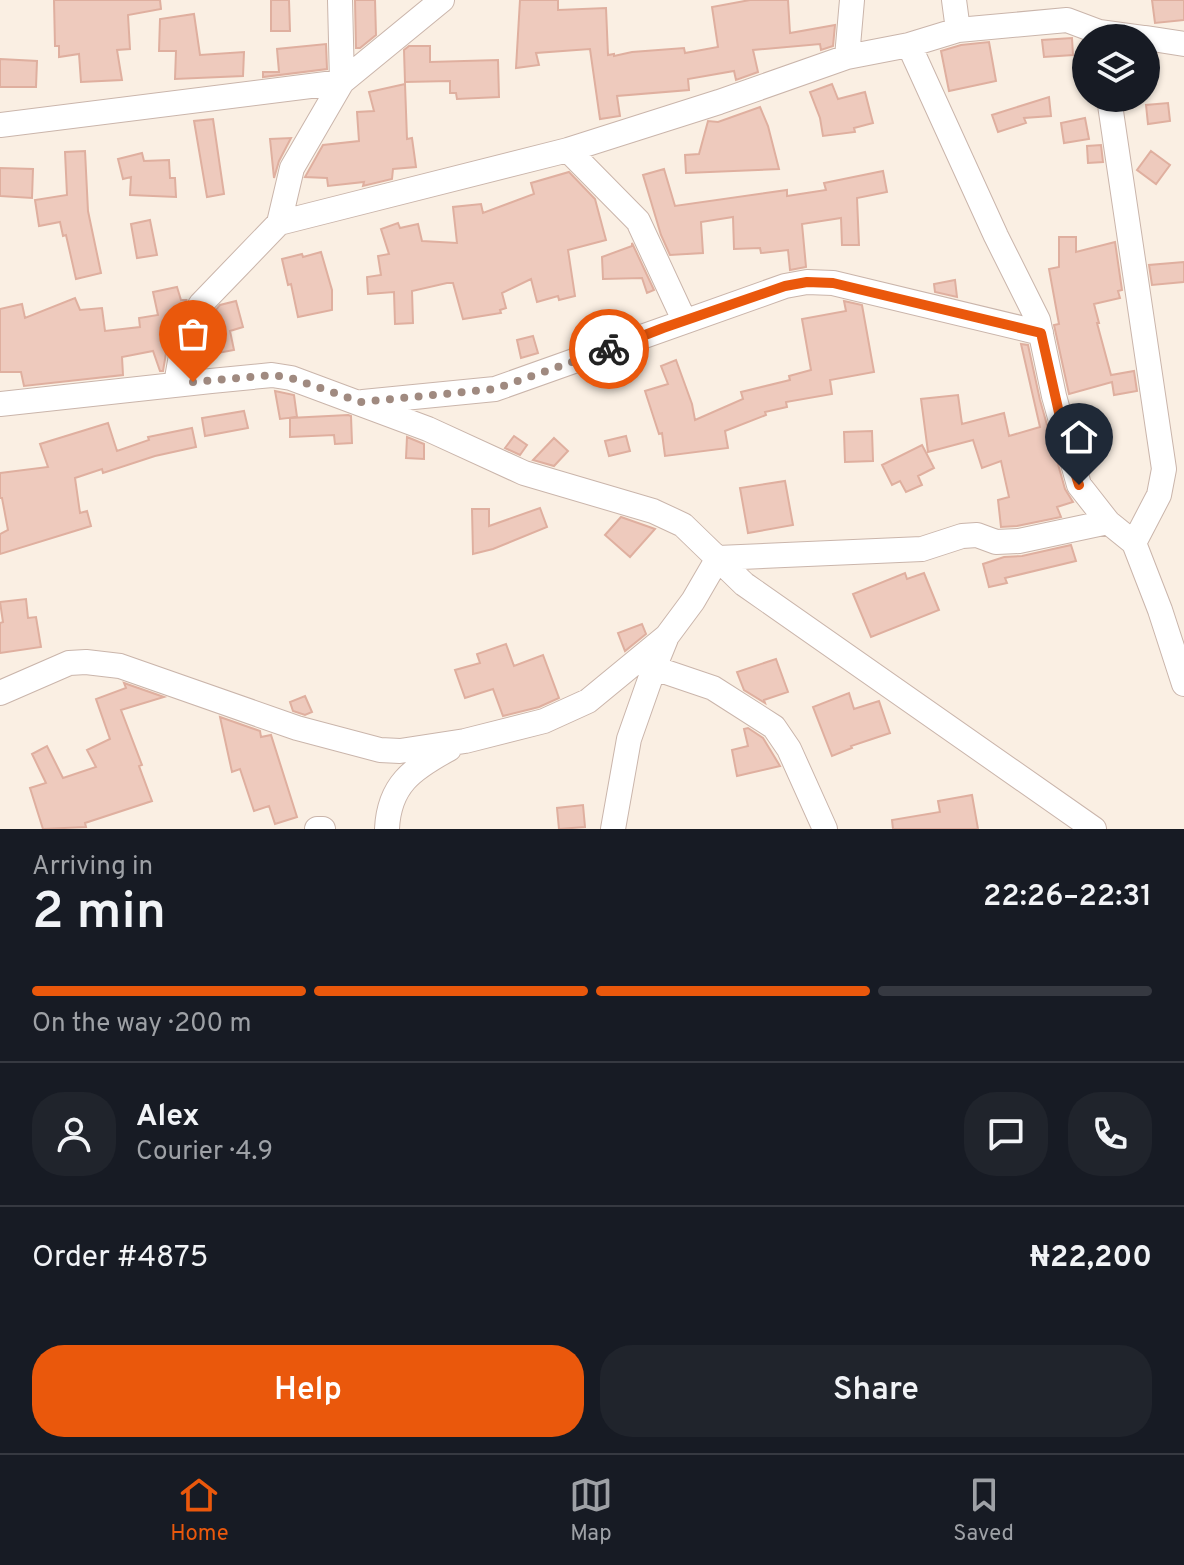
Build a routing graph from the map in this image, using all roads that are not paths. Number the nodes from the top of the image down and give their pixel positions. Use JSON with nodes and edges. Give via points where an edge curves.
{"nodes":[{"id":1,"x":340,"y":0,"type":"edge"},
{"id":2,"x":442,"y":0,"type":"edge"},
{"id":3,"x":852,"y":0,"type":"edge"},
{"id":4,"x":954,"y":0,"type":"edge"},
{"id":5,"x":1067,"y":10,"type":"edge"},
{"id":6,"x":1085,"y":24,"type":"edge"},
{"id":7,"x":958,"y":30,"type":"junction"},
{"id":8,"x":1160,"y":40,"type":"edge"},
{"id":9,"x":1184,"y":44,"type":"edge"},
{"id":10,"x":909,"y":45,"type":"junction"},
{"id":11,"x":847,"y":57,"type":"junction"},
{"id":12,"x":342,"y":82,"type":"junction"},
{"id":13,"x":1111,"y":112,"type":"edge"},
{"id":14,"x":0,"y":125,"type":"edge"},
{"id":15,"x":568,"y":150,"type":"junction"},
{"id":16,"x":279,"y":223,"type":"junction"},
{"id":17,"x":684,"y":320,"type":"junction"},
{"id":18,"x":1041,"y":333,"type":"junction"},
{"id":19,"x":176,"y":384,"type":"junction"},
{"id":20,"x":361,"y":402,"type":"junction"},
{"id":21,"x":0,"y":404,"type":"edge"},
{"id":22,"x":1108,"y":522,"type":"junction"},
{"id":23,"x":1134,"y":543,"type":"junction"},
{"id":24,"x":718,"y":558,"type":"junction"},
{"id":25,"x":744,"y":584,"type":"junction"},
{"id":26,"x":693,"y":601,"type":"junction"},
{"id":27,"x":667,"y":636,"type":"junction"},
{"id":28,"x":654,"y":668,"type":"junction"},
{"id":29,"x":1184,"y":684,"type":"edge"},
{"id":30,"x":0,"y":693,"type":"edge"},
{"id":31,"x":465,"y":741,"type":"junction"},
{"id":32,"x":387,"y":829,"type":"edge"},
{"id":33,"x":613,"y":829,"type":"edge"},
{"id":34,"x":825,"y":829,"type":"edge"},
{"id":35,"x":1094,"y":829,"type":"edge"}],
"edges":[{"from":1,"to":12,"type":"street"},
{"from":2,"to":12,"type":"street"},
{"from":3,"to":11,"type":"street"},
{"from":4,"to":7,"type":"street"},
{"from":5,"to":6,"type":"street"},
{"from":5,"to":7,"type":"street"},
{"from":7,"to":10,"type":"street"},
{"from":8,"to":9,"type":"street"},
{"from":10,"to":11,"type":"street"},
{"from":10,"to":18,"type":"street"},
{"from":11,"to":15,"type":"street"},
{"from":12,"to":14,"type":"street"},
{"from":12,"to":16,"type":"street","via":[[292,168]]},
{"from":13,"to":23,"type":"street","via":[[1164,469],[1159,495]]},
{"from":15,"to":16,"type":"street"},
{"from":15,"to":17,"type":"street","via":[[638,221]]},
{"from":16,"to":19,"type":"street","via":[[193,315]]},
{"from":17,"to":18,"type":"street","via":[[807,282],[833,283]]},
{"from":17,"to":20,"type":"street","via":[[495,389]]},
{"from":18,"to":22,"type":"street","via":[[1079,485]]},
{"from":19,"to":20,"type":"street","via":[[272,375]]},
{"from":19,"to":21,"type":"street"},
{"from":20,"to":24,"type":"street","via":[[524,473],[653,511],[683,525]]},
{"from":22,"to":23,"type":"street"},
{"from":22,"to":24,"type":"street","via":[[1019,541],[996,542],[977,535],[922,549]]},
{"from":23,"to":29,"type":"street"},
{"from":24,"to":25,"type":"street"},
{"from":24,"to":26,"type":"street"},
{"from":25,"to":26,"type":"street"},
{"from":25,"to":35,"type":"street"},
{"from":26,"to":27,"type":"street"},
{"from":27,"to":28,"type":"street"},
{"from":27,"to":31,"type":"street","via":[[588,701],[544,721]]},
{"from":28,"to":33,"type":"street","via":[[629,739]]},
{"from":28,"to":34,"type":"street","via":[[713,688],[774,727]]},
{"from":30,"to":31,"type":"street","via":[[69,663],[86,662],[120,666],[297,728],[380,750]]},
{"from":31,"to":32,"type":"street","via":[[421,764],[401,782],[388,811]]}]}
